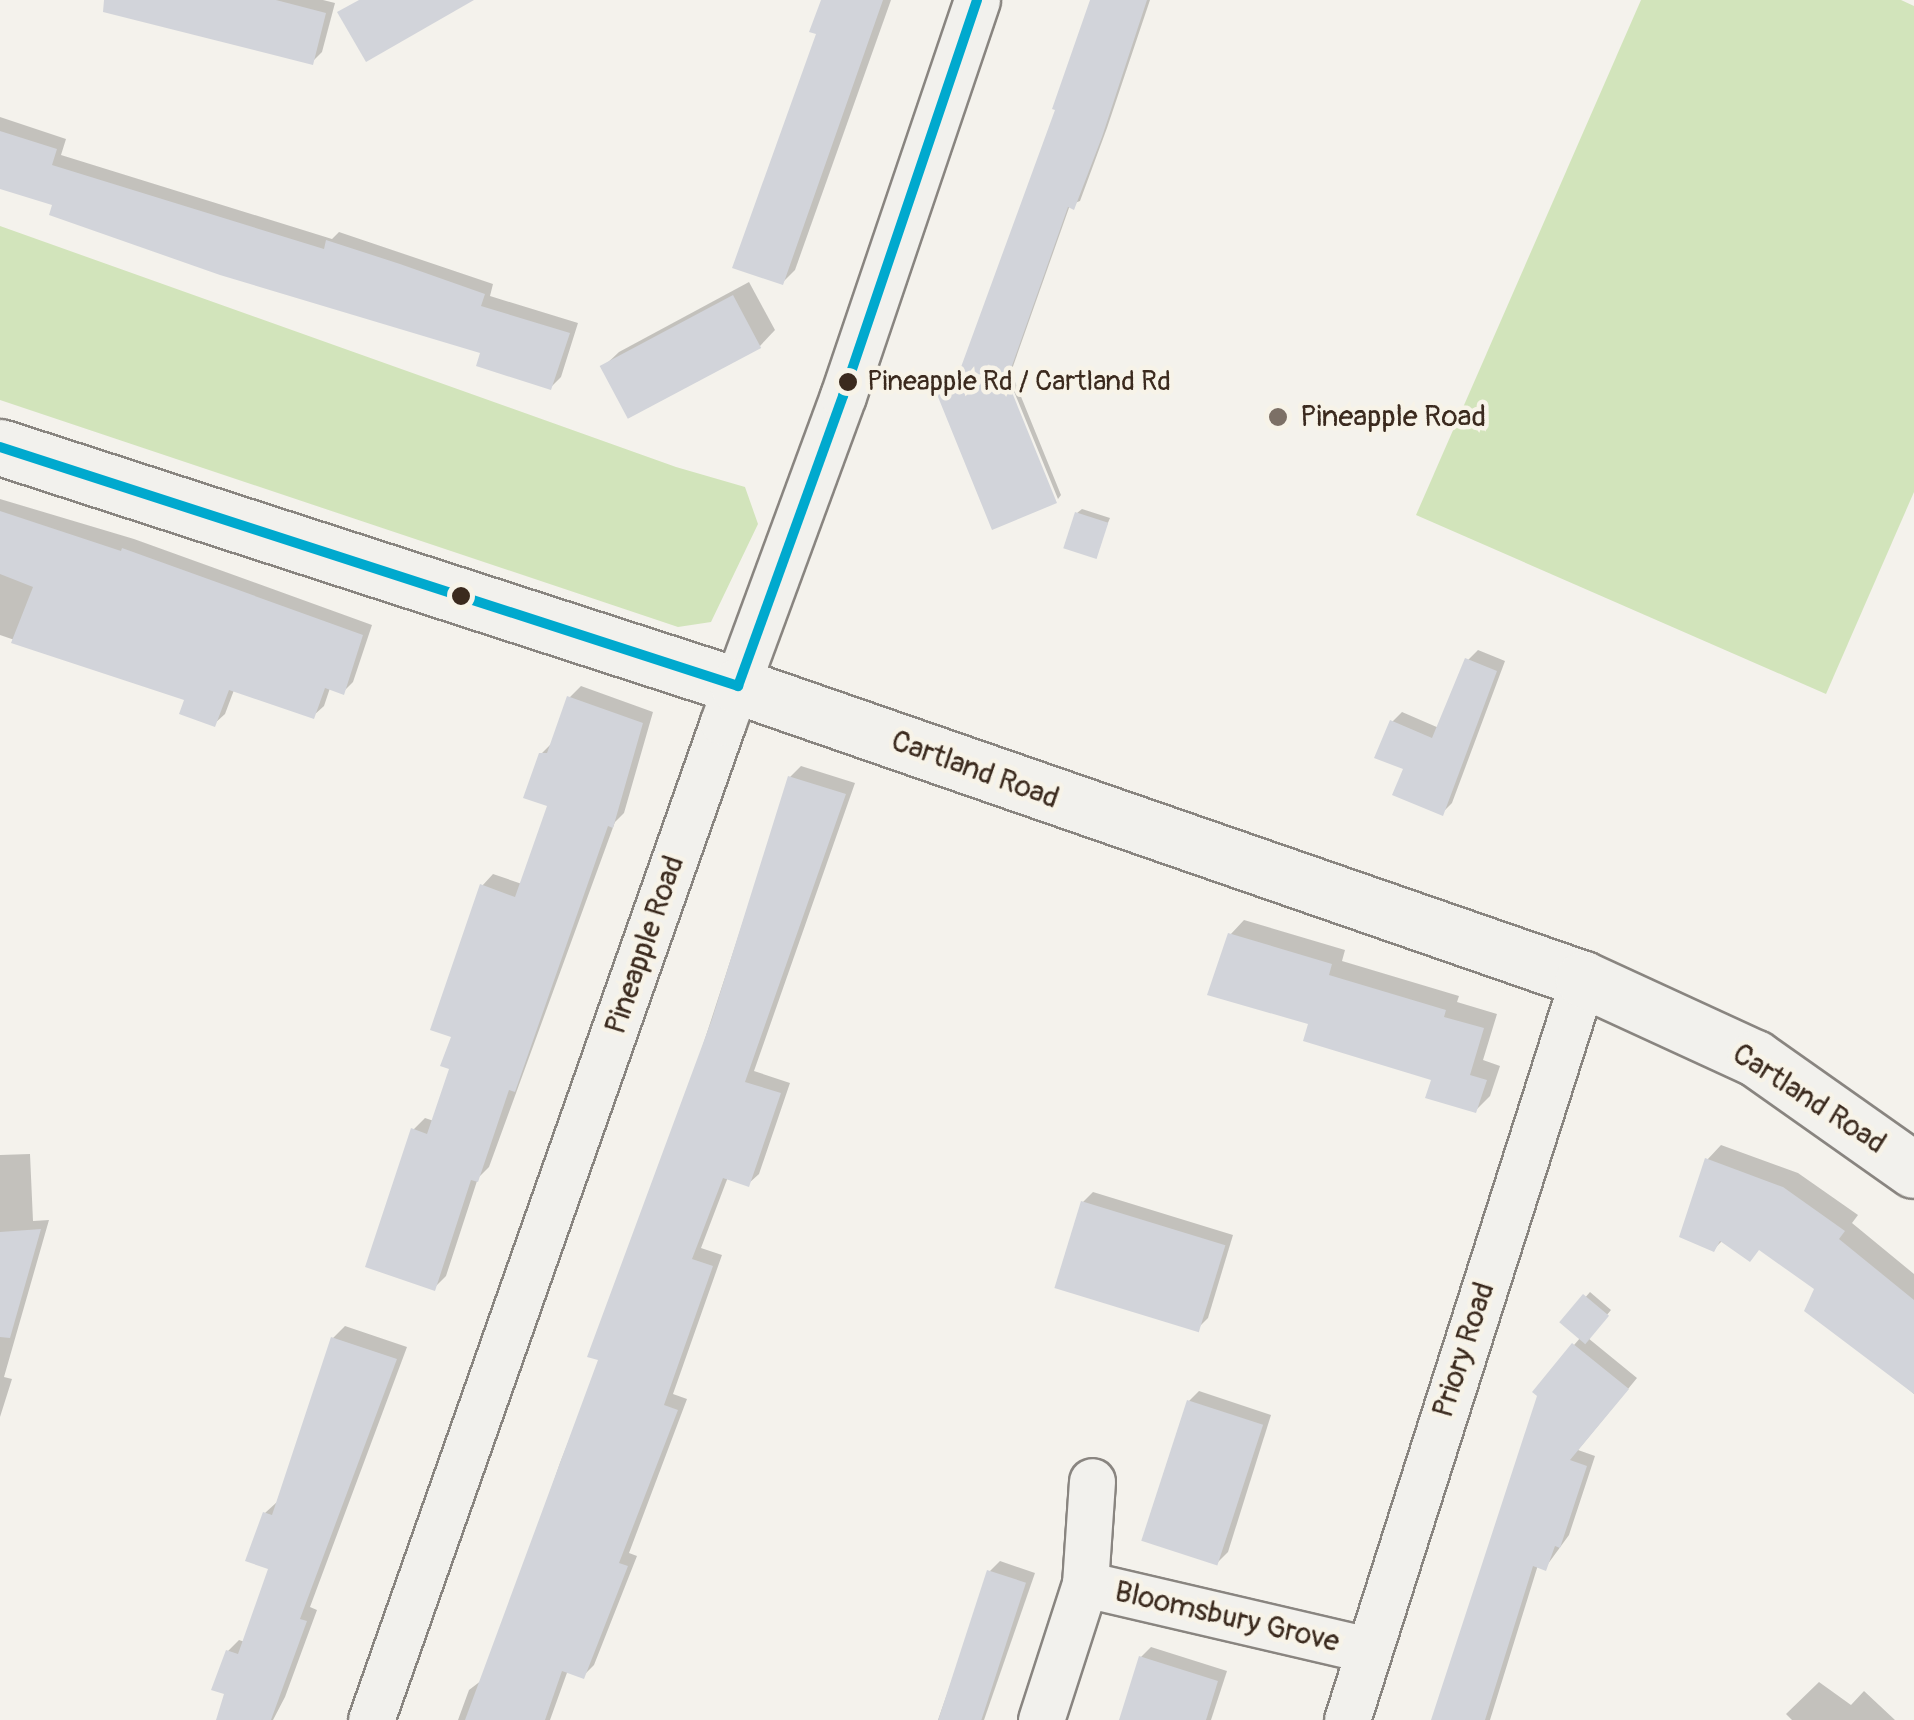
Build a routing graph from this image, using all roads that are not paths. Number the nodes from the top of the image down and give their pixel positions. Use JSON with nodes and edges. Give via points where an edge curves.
{"nodes":[{"id":1,"x":977,"y":0,"type":"edge"},
{"id":2,"x":0,"y":447,"type":"edge"},
{"id":3,"x":738,"y":686,"type":"junction"},
{"id":4,"x":1583,"y":980,"type":"junction"},
{"id":5,"x":1914,"y":1170,"type":"edge"},
{"id":6,"x":1092,"y":1481,"type":"dead end"},
{"id":7,"x":1085,"y":1584,"type":"junction"},
{"id":8,"x":1368,"y":1650,"type":"junction"},
{"id":9,"x":371,"y":1720,"type":"edge"},
{"id":10,"x":1041,"y":1720,"type":"edge"},
{"id":11,"x":1347,"y":1720,"type":"edge"}],
"edges":[{"from":1,"to":3,"type":"street","name":"Pineapple Road"},
{"from":2,"to":3,"type":"street","name":"Cartland Road"},
{"from":3,"to":4,"type":"street","name":"Cartland Road"},
{"from":3,"to":9,"type":"street","name":"Pineapple Road"},
{"from":4,"to":5,"type":"street","name":"Cartland Road","via":[[1755,1058]]},
{"from":4,"to":8,"type":"street","name":"Priory Road"},
{"from":6,"to":7,"type":"street","name":"Bloomsbury Grove"},
{"from":7,"to":8,"type":"street","name":"Bloomsbury Grove"},
{"from":7,"to":10,"type":"street","name":"Bloomsbury Grove"},
{"from":8,"to":11,"type":"street","name":"Priory Road"}]}
